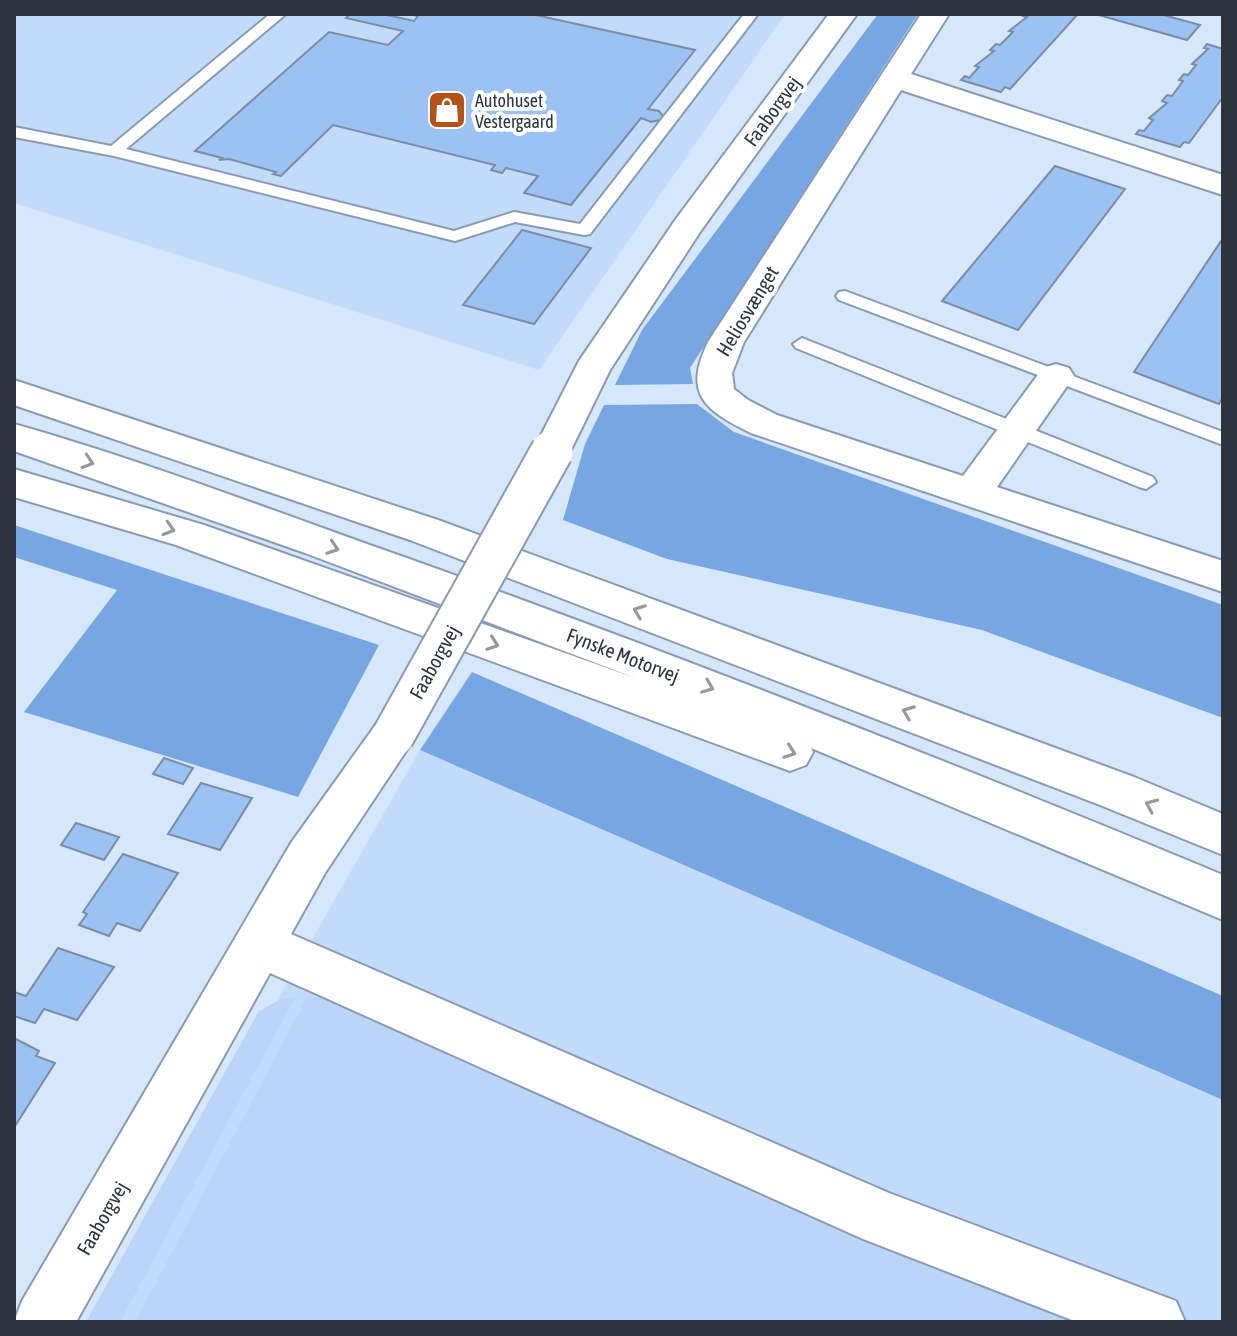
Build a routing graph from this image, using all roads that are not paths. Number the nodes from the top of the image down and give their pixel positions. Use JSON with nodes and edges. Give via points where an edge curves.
{"nodes":[{"id":1,"x":279,"y":14,"type":"edge"},
{"id":2,"x":751,"y":14,"type":"edge"},
{"id":3,"x":843,"y":14,"type":"edge"},
{"id":4,"x":935,"y":14,"type":"edge"},
{"id":5,"x":893,"y":78,"type":"junction"},
{"id":6,"x":14,"y":132,"type":"edge"},
{"id":7,"x":114,"y":151,"type":"junction"},
{"id":8,"x":1223,"y":185,"type":"edge"},
{"id":9,"x":845,"y":296,"type":"dead end"},
{"id":10,"x":802,"y":344,"type":"dead end"},
{"id":11,"x":14,"y":361,"type":"edge"},
{"id":12,"x":1056,"y":376,"type":"junction"},
{"id":13,"x":14,"y":392,"type":"edge"},
{"id":14,"x":1017,"y":430,"type":"junction"},
{"id":15,"x":14,"y":437,"type":"edge"},
{"id":16,"x":1223,"y":439,"type":"edge"},
{"id":17,"x":1146,"y":482,"type":"dead end"},
{"id":18,"x":14,"y":483,"type":"edge"},
{"id":19,"x":973,"y":492,"type":"junction"},
{"id":20,"x":424,"y":530,"type":"junction"},
{"id":21,"x":1223,"y":577,"type":"edge"},
{"id":22,"x":1223,"y":835,"type":"edge"},
{"id":23,"x":1181,"y":880,"type":"junction"},
{"id":24,"x":1223,"y":898,"type":"edge"},
{"id":25,"x":260,"y":944,"type":"junction"},
{"id":26,"x":43,"y":1322,"type":"edge"},
{"id":27,"x":1155,"y":1322,"type":"edge"}],
"edges":[{"from":1,"to":7,"type":"lane"},
{"from":2,"to":7,"type":"lane","via":[[584,230],[514,217],[455,236]]},
{"from":3,"to":25,"type":"main road","name":"Faaborgvej","bridge":true,"via":[[688,226],[592,369],[393,736],[308,858]]},
{"from":4,"to":5,"type":"main road","name":"Heliosvænget"},
{"from":5,"to":8,"type":"main road"},
{"from":5,"to":19,"type":"main road","name":"Heliosvænget","via":[[726,342],[712,380],[719,397],[764,424]]},
{"from":6,"to":7,"type":"lane"},
{"from":9,"to":12,"type":"lane"},
{"from":10,"to":14,"type":"lane"},
{"from":11,"to":20,"type":"main road","via":[[221,435]]},
{"from":12,"to":14,"type":"main road"},
{"from":12,"to":16,"type":"lane"},
{"from":13,"to":20,"type":"main road"},
{"from":14,"to":17,"type":"lane"},
{"from":14,"to":19,"type":"main road"},
{"from":15,"to":23,"type":"main road","name":"Fynske Motorvej","one_way":true,"via":[[381,564],[700,684]]},
{"from":18,"to":23,"type":"main road","one_way":true,"via":[[190,535],[852,774]]},
{"from":19,"to":21,"type":"main road","name":"Heliosvænget"},
{"from":22,"to":20,"type":"main road","one_way":true},
{"from":23,"to":24,"type":"main road","name":"Fynske Motorvej"},
{"from":25,"to":26,"type":"main road","name":"Faaborgvej"},
{"from":25,"to":27,"type":"main road","via":[[883,1219]]}]}
